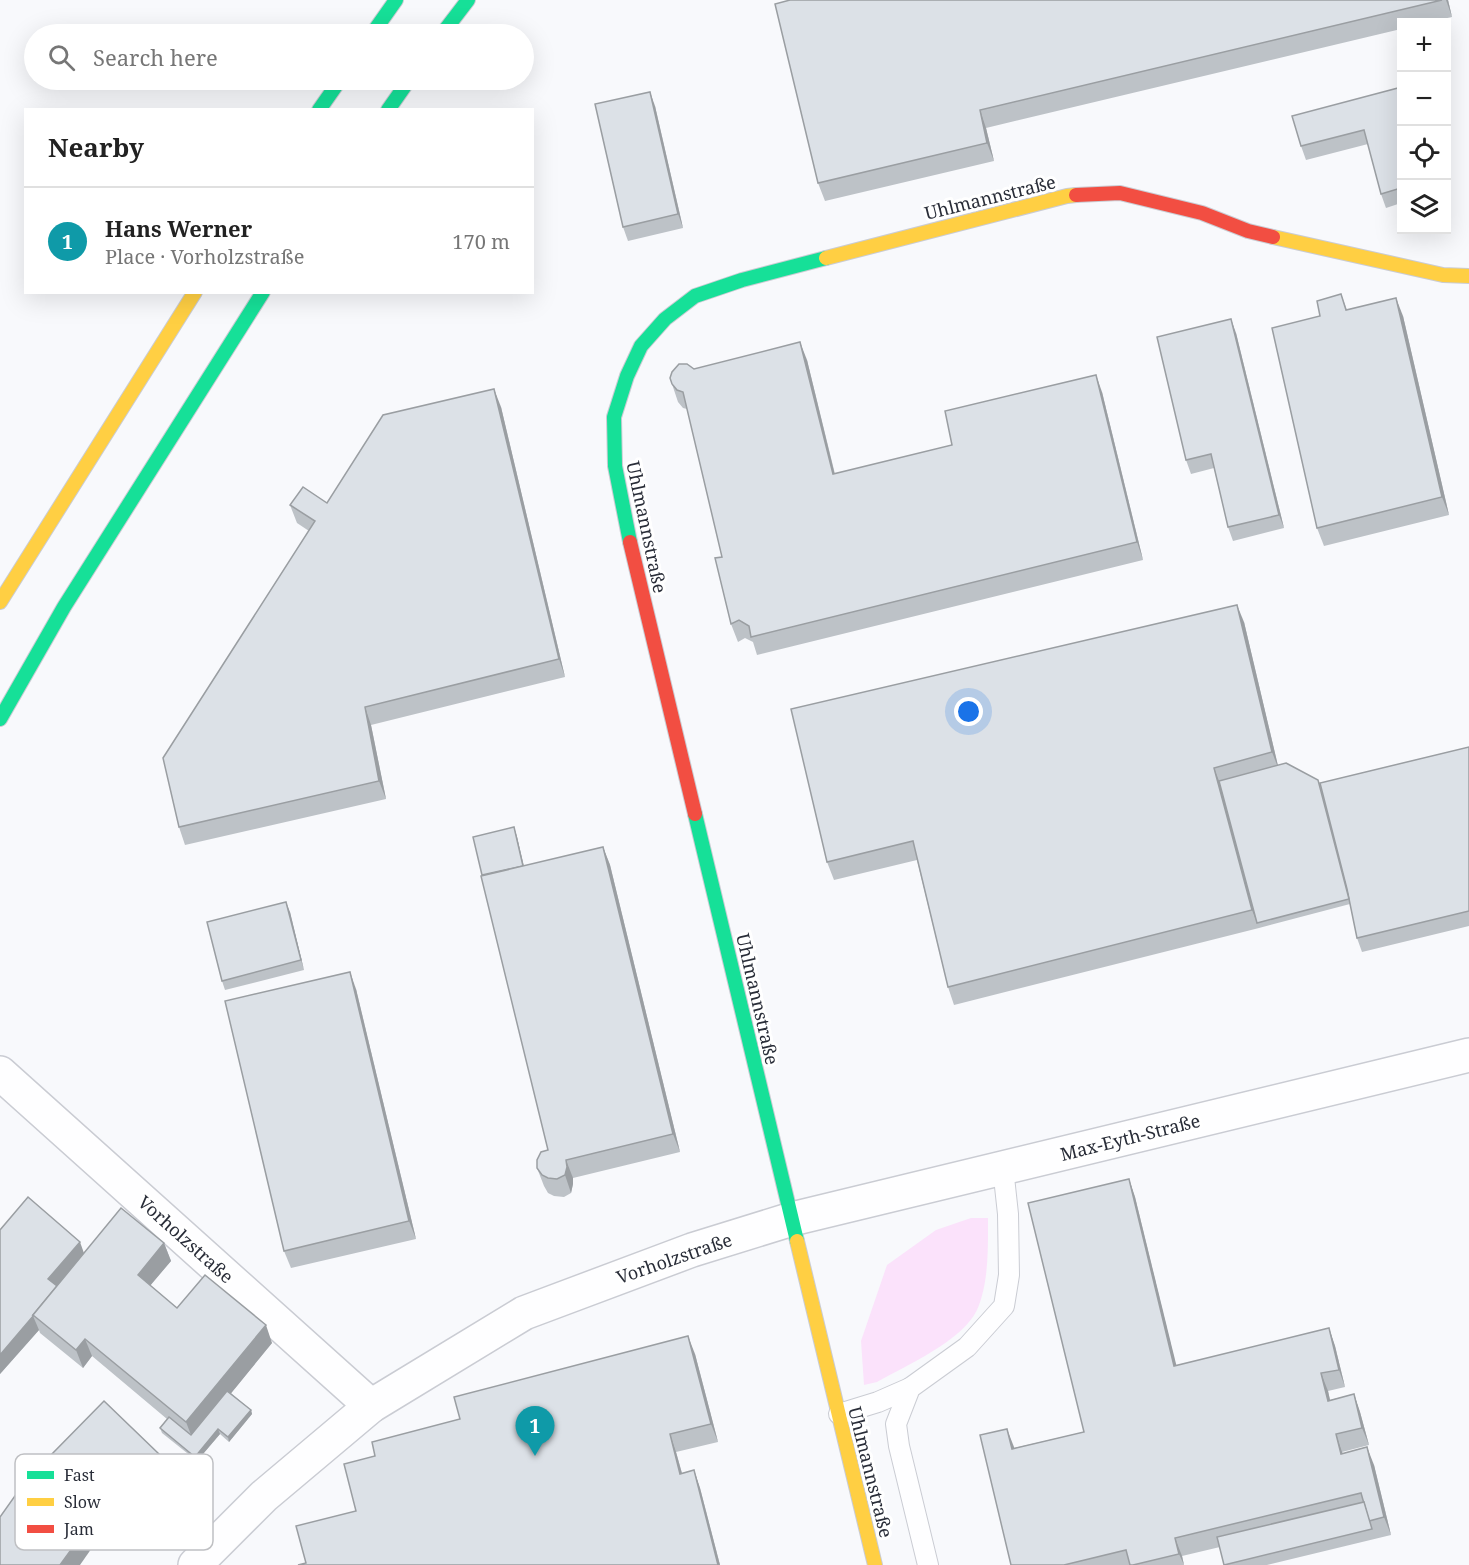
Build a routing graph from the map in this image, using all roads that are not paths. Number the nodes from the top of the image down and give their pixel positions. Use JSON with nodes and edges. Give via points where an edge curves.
{"nodes":[{"id":1,"x":396,"y":0,"type":"edge"},
{"id":2,"x":468,"y":0,"type":"edge"},
{"id":3,"x":379,"y":24,"type":"edge"},
{"id":4,"x":450,"y":24,"type":"edge"},
{"id":5,"x":333,"y":90,"type":"edge"},
{"id":6,"x":402,"y":90,"type":"edge"},
{"id":7,"x":320,"y":108,"type":"edge"},
{"id":8,"x":389,"y":108,"type":"edge"},
{"id":9,"x":1469,"y":276,"type":"edge"},
{"id":10,"x":194,"y":294,"type":"edge"},
{"id":11,"x":262,"y":294,"type":"edge"},
{"id":12,"x":0,"y":602,"type":"edge"},
{"id":13,"x":0,"y":719,"type":"edge"},
{"id":14,"x":1469,"y":1055,"type":"edge"},
{"id":15,"x":0,"y":1073,"type":"edge"},
{"id":16,"x":1003,"y":1168,"type":"junction"},
{"id":17,"x":792,"y":1219,"type":"junction"},
{"id":18,"x":910,"y":1388,"type":"junction"},
{"id":19,"x":371,"y":1406,"type":"junction"},
{"id":20,"x":839,"y":1414,"type":"junction"},
{"id":21,"x":213,"y":1547,"type":"edge"},
{"id":22,"x":210,"y":1550,"type":"edge"},
{"id":23,"x":195,"y":1565,"type":"edge"},
{"id":24,"x":875,"y":1565,"type":"edge"},
{"id":25,"x":928,"y":1565,"type":"edge"}],
"edges":[{"from":1,"to":3,"type":"main road"},
{"from":2,"to":4,"type":"main road"},
{"from":5,"to":7,"type":"main road"},
{"from":6,"to":8,"type":"main road"},
{"from":9,"to":17,"type":"main road","name":"Uhlmannstraße","via":[[1443,275],[1248,231],[1202,213],[1120,193],[1067,196],[742,280],[695,296],[665,319],[641,346],[614,417],[615,466]]},
{"from":10,"to":12,"type":"main road"},
{"from":11,"to":13,"type":"main road","via":[[64,607]]},
{"from":14,"to":16,"type":"street","name":"Max-Eyth-Straße"},
{"from":15,"to":19,"type":"street","name":"Vorholzstraße"},
{"from":16,"to":17,"type":"street","name":"Max-Eyth-Straße"},
{"from":16,"to":18,"type":"lane","via":[[1009,1275],[1004,1306],[967,1347]]},
{"from":17,"to":19,"type":"street","name":"Vorholzstraße","via":[[692,1250],[524,1313]]},
{"from":17,"to":20,"type":"main road","name":"Uhlmannstraße"},
{"from":18,"to":20,"type":"lane"},
{"from":18,"to":25,"type":"lane","via":[[896,1424]]},
{"from":19,"to":21,"type":"street","name":"Vorholzstraße","via":[[264,1496]]},
{"from":20,"to":24,"type":"main road","name":"Uhlmannstraße"},
{"from":22,"to":23,"type":"street","name":"Vorholzstraße"}]}
